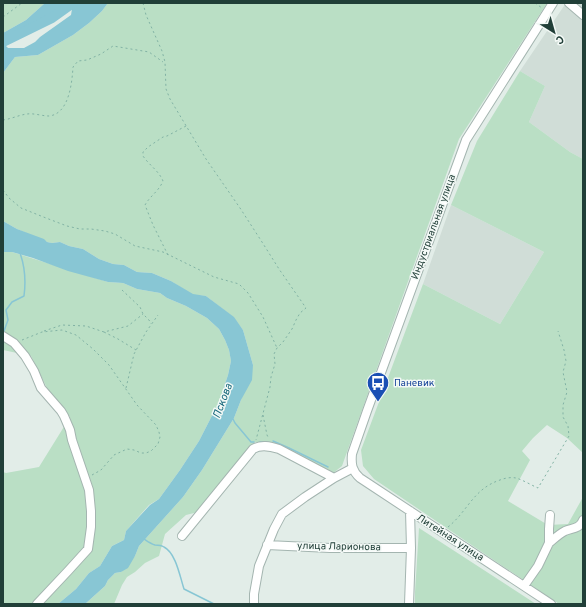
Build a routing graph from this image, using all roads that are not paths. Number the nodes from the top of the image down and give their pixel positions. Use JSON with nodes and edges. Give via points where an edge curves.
{"nodes":[{"id":1,"x":553,"y":3,"type":"edge"},
{"id":2,"x":569,"y":3,"type":"edge"},
{"id":3,"x":583,"y":15,"type":"edge"},
{"id":4,"x":3,"y":336,"type":"edge"},
{"id":5,"x":353,"y":468,"type":"junction"},
{"id":6,"x":334,"y":478,"type":"junction"},
{"id":7,"x":410,"y":511,"type":"junction"},
{"id":8,"x":550,"y":515,"type":"dead end"},
{"id":9,"x":583,"y":520,"type":"edge"},
{"id":10,"x":182,"y":536,"type":"dead end"},
{"id":11,"x":549,"y":543,"type":"junction"},
{"id":12,"x":267,"y":545,"type":"junction"},
{"id":13,"x":411,"y":548,"type":"junction"},
{"id":14,"x":524,"y":586,"type":"junction"},
{"id":15,"x":37,"y":604,"type":"edge"},
{"id":16,"x":254,"y":604,"type":"edge"},
{"id":17,"x":409,"y":604,"type":"edge"},
{"id":18,"x":551,"y":604,"type":"edge"}],
"edges":[{"from":1,"to":5,"type":"street","name":"Индустриальная улица","via":[[466,140],[352,454]]},
{"from":2,"to":3,"type":"street"},
{"from":4,"to":15,"type":"street","via":[[14,343],[25,356],[41,388],[64,416],[89,490],[92,511],[88,549]]},
{"from":5,"to":6,"type":"street"},
{"from":5,"to":7,"type":"street","name":"Литейная улица","via":[[360,478]]},
{"from":6,"to":10,"type":"street","via":[[279,449],[262,446],[253,450]]},
{"from":6,"to":12,"type":"street","via":[[282,514]]},
{"from":7,"to":13,"type":"street"},
{"from":7,"to":14,"type":"street","name":"Литейная улица"},
{"from":8,"to":11,"type":"street"},
{"from":9,"to":11,"type":"street","via":[[579,527],[565,531]]},
{"from":11,"to":14,"type":"street","via":[[538,566]]},
{"from":12,"to":13,"type":"street","name":"улица Ларионова"},
{"from":12,"to":16,"type":"street","via":[[259,566]]},
{"from":13,"to":17,"type":"street"},
{"from":14,"to":18,"type":"street","name":"Литейная улица"}]}
